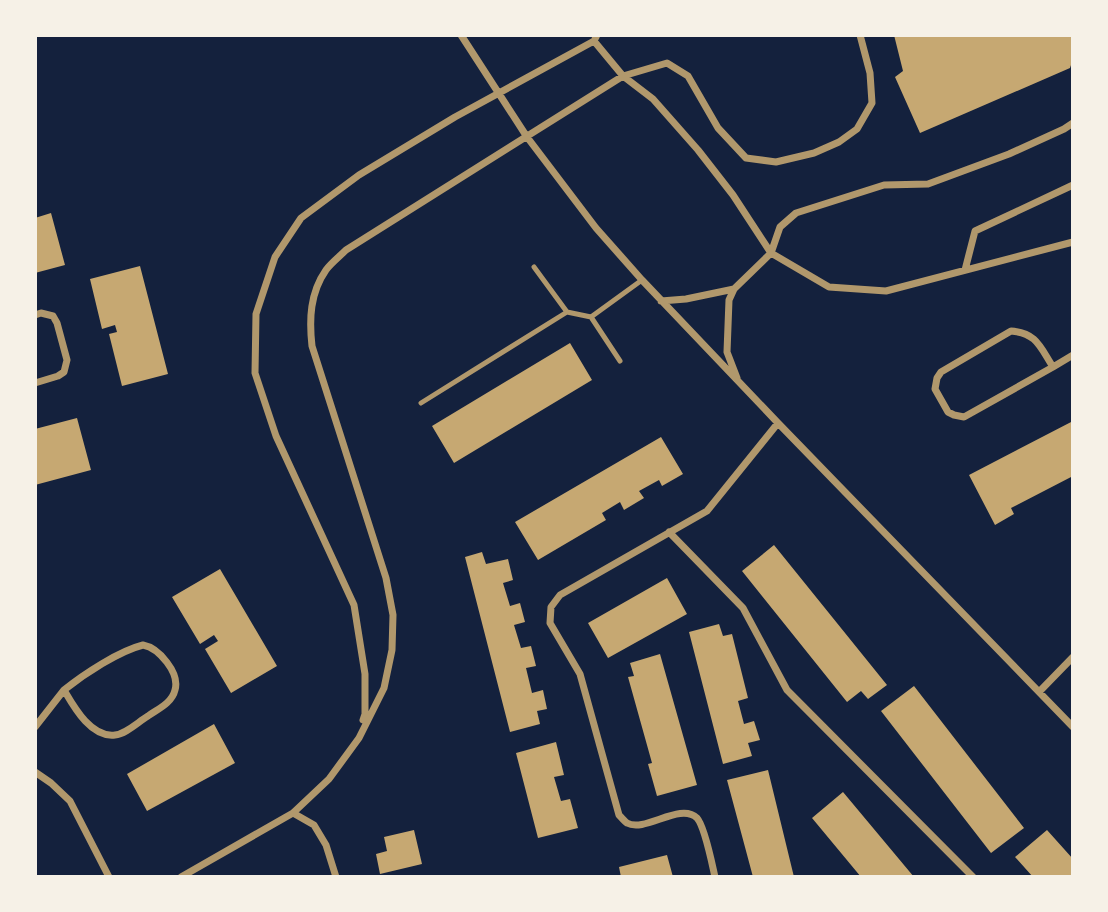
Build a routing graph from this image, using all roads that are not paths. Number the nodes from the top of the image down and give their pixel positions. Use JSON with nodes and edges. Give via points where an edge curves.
{"nodes":[{"id":1,"x":461,"y":35,"type":"edge"},
{"id":2,"x":860,"y":35,"type":"edge"},
{"id":3,"x":595,"y":38,"type":"edge"},
{"id":4,"x":623,"y":76,"type":"junction"},
{"id":5,"x":499,"y":93,"type":"junction"},
{"id":6,"x":1073,"y":123,"type":"edge"},
{"id":7,"x":527,"y":137,"type":"junction"},
{"id":8,"x":1073,"y":185,"type":"edge"},
{"id":9,"x":1073,"y":242,"type":"edge"},
{"id":10,"x":771,"y":253,"type":"junction"},
{"id":11,"x":534,"y":267,"type":"dead end"},
{"id":12,"x":964,"y":270,"type":"junction"},
{"id":13,"x":642,"y":280,"type":"junction"},
{"id":14,"x":734,"y":289,"type":"junction"},
{"id":15,"x":661,"y":301,"type":"junction"},
{"id":16,"x":567,"y":312,"type":"junction"},
{"id":17,"x":35,"y":315,"type":"edge"},
{"id":18,"x":591,"y":317,"type":"junction"},
{"id":19,"x":1073,"y":355,"type":"edge"},
{"id":20,"x":620,"y":361,"type":"dead end"},
{"id":21,"x":1053,"y":367,"type":"junction"},
{"id":22,"x":739,"y":382,"type":"junction"},
{"id":23,"x":35,"y":383,"type":"edge"},
{"id":24,"x":421,"y":403,"type":"dead end"},
{"id":25,"x":778,"y":423,"type":"junction"},
{"id":26,"x":669,"y":532,"type":"junction"},
{"id":27,"x":1073,"y":657,"type":"edge"},
{"id":28,"x":64,"y":690,"type":"junction"},
{"id":29,"x":1039,"y":692,"type":"junction"},
{"id":30,"x":35,"y":727,"type":"edge"},
{"id":31,"x":1073,"y":727,"type":"edge"},
{"id":32,"x":359,"y":738,"type":"junction"},
{"id":33,"x":35,"y":772,"type":"edge"},
{"id":34,"x":293,"y":813,"type":"junction"},
{"id":35,"x":109,"y":877,"type":"edge"},
{"id":36,"x":181,"y":877,"type":"edge"},
{"id":37,"x":336,"y":877,"type":"edge"},
{"id":38,"x":715,"y":877,"type":"edge"},
{"id":39,"x":973,"y":877,"type":"edge"}],
"edges":[{"from":1,"to":5,"type":"street"},
{"from":2,"to":4,"type":"street","via":[[872,103],[856,129],[814,153],[776,162],[747,158],[718,128],[688,76],[667,63]]},
{"from":3,"to":4,"type":"street"},
{"from":3,"to":5,"type":"street"},
{"from":4,"to":7,"type":"street"},
{"from":4,"to":10,"type":"street","via":[[653,99],[698,150]]},
{"from":5,"to":7,"type":"street"},
{"from":5,"to":32,"type":"street","via":[[359,175],[301,218],[275,257],[256,314],[256,373],[276,436],[354,606],[365,674],[365,714]]},
{"from":6,"to":10,"type":"street","via":[[1009,154],[928,184],[884,185],[796,213],[780,227]]},
{"from":7,"to":13,"type":"street"},
{"from":7,"to":32,"type":"street","via":[[346,250],[326,271],[313,297],[309,321],[312,346],[386,578],[393,615],[384,688]]},
{"from":8,"to":12,"type":"street","via":[[975,231]]},
{"from":9,"to":12,"type":"street"},
{"from":10,"to":12,"type":"street","via":[[829,286],[841,288],[886,291]]},
{"from":10,"to":14,"type":"street"},
{"from":11,"to":16,"type":"lane"},
{"from":13,"to":15,"type":"street"},
{"from":13,"to":18,"type":"lane"},
{"from":14,"to":15,"type":"street"},
{"from":14,"to":22,"type":"street","via":[[729,300],[727,352]]},
{"from":15,"to":22,"type":"street"},
{"from":16,"to":18,"type":"lane"},
{"from":16,"to":24,"type":"lane"},
{"from":17,"to":23,"type":"street","via":[[53,316],[67,360],[64,372]]},
{"from":18,"to":20,"type":"lane"},
{"from":19,"to":21,"type":"street"},
{"from":21,"to":21,"type":"street","via":[[964,417],[948,412],[935,389],[941,372],[1011,331],[1033,338]]},
{"from":22,"to":25,"type":"street"},
{"from":25,"to":26,"type":"street","via":[[707,511]]},
{"from":25,"to":29,"type":"street"},
{"from":26,"to":38,"type":"street","via":[[560,595],[551,607],[550,623],[580,674],[619,815],[636,825],[681,814],[698,819]]},
{"from":26,"to":39,"type":"street","via":[[743,608],[787,690]]},
{"from":27,"to":29,"type":"street"},
{"from":28,"to":28,"type":"street","via":[[143,645],[160,653],[176,684],[169,702],[114,735],[87,723]]},
{"from":28,"to":30,"type":"street"},
{"from":29,"to":31,"type":"street"},
{"from":32,"to":34,"type":"street","via":[[329,779]]},
{"from":33,"to":35,"type":"street","via":[[70,801]]},
{"from":34,"to":36,"type":"street"},
{"from":34,"to":37,"type":"street","via":[[314,825]]}]}
